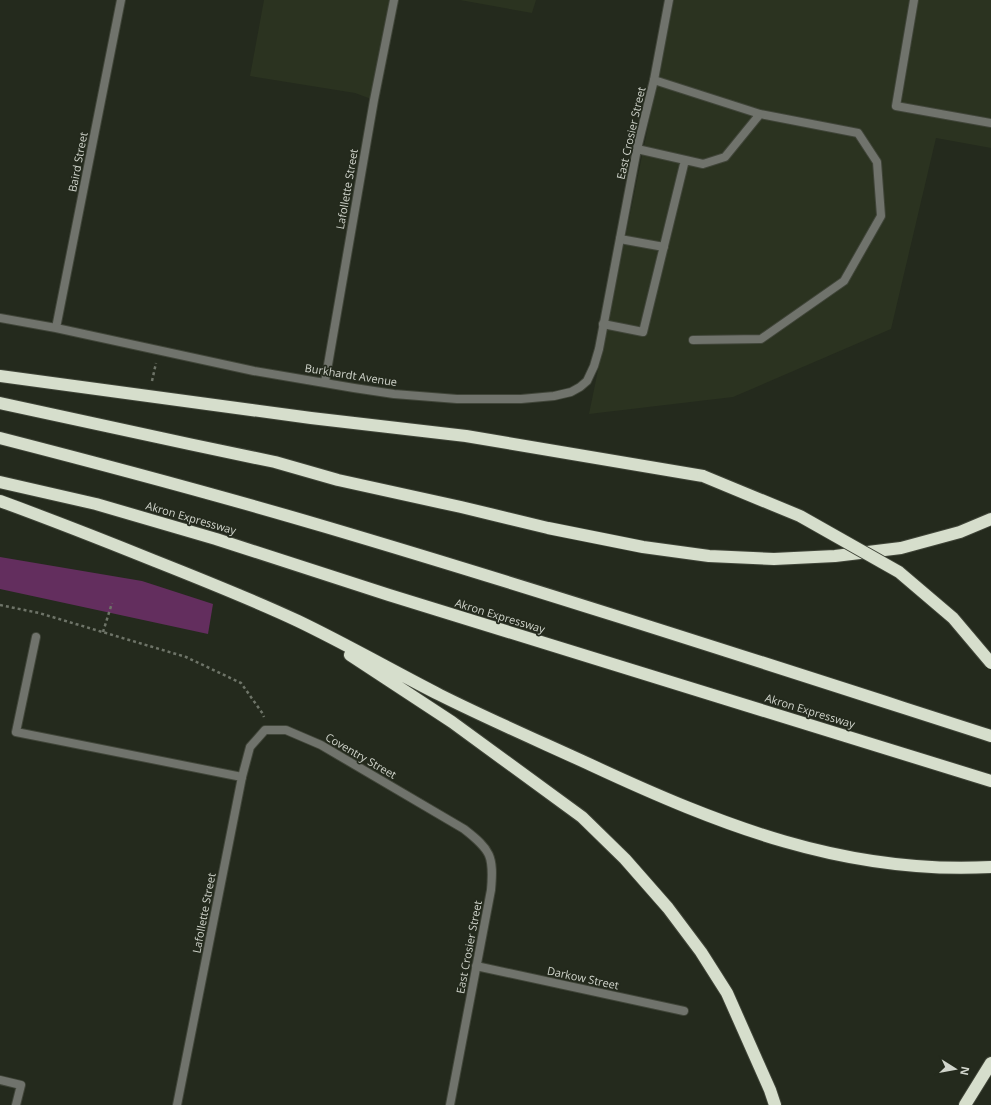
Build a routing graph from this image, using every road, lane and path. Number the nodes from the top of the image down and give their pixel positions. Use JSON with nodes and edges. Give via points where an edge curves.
{"nodes":[{"id":1,"x":121,"y":0,"type":"edge"},
{"id":2,"x":394,"y":0,"type":"edge"},
{"id":3,"x":669,"y":0,"type":"edge"},
{"id":4,"x":914,"y":0,"type":"edge"},
{"id":5,"x":654,"y":80,"type":"junction"},
{"id":6,"x":760,"y":114,"type":"junction"},
{"id":7,"x":991,"y":123,"type":"edge"},
{"id":8,"x":637,"y":149,"type":"junction"},
{"id":9,"x":684,"y":160,"type":"junction"},
{"id":10,"x":620,"y":239,"type":"junction"},
{"id":11,"x":664,"y":247,"type":"junction"},
{"id":12,"x":613,"y":271,"type":"joint"},
{"id":13,"x":0,"y":318,"type":"edge"},
{"id":14,"x":603,"y":324,"type":"junction"},
{"id":15,"x":56,"y":328,"type":"junction"},
{"id":16,"x":693,"y":340,"type":"dead end"},
{"id":17,"x":158,"y":350,"type":"junction"},
{"id":18,"x":0,"y":376,"type":"edge"},
{"id":19,"x":152,"y":381,"type":"dead end"},
{"id":20,"x":325,"y":382,"type":"junction"},
{"id":21,"x":0,"y":403,"type":"edge"},
{"id":22,"x":0,"y":438,"type":"edge"},
{"id":23,"x":0,"y":482,"type":"edge"},
{"id":24,"x":0,"y":501,"type":"edge"},
{"id":25,"x":991,"y":519,"type":"edge"},
{"id":26,"x":210,"y":583,"type":"junction"},
{"id":27,"x":112,"y":603,"type":"dead end"},
{"id":28,"x":0,"y":604,"type":"edge"},
{"id":29,"x":103,"y":632,"type":"junction"},
{"id":30,"x":36,"y":637,"type":"dead end"},
{"id":31,"x":991,"y":663,"type":"edge"},
{"id":32,"x":265,"y":730,"type":"junction"},
{"id":33,"x":991,"y":736,"type":"edge"},
{"id":34,"x":242,"y":777,"type":"junction"},
{"id":35,"x":991,"y":781,"type":"edge"},
{"id":36,"x":441,"y":815,"type":"joint"},
{"id":37,"x":991,"y":866,"type":"edge"},
{"id":38,"x":476,"y":966,"type":"junction"},
{"id":39,"x":684,"y":1011,"type":"dead end"},
{"id":40,"x":991,"y":1063,"type":"edge"},
{"id":41,"x":0,"y":1080,"type":"edge"},
{"id":42,"x":16,"y":1105,"type":"edge"},
{"id":43,"x":178,"y":1105,"type":"edge"},
{"id":44,"x":450,"y":1105,"type":"edge"},
{"id":45,"x":775,"y":1105,"type":"edge"},
{"id":46,"x":965,"y":1105,"type":"edge"}],
"edges":[{"from":1,"to":15,"type":"street","name":"Baird Street"},
{"from":2,"to":20,"type":"street","name":"Lafollette Street"},
{"from":3,"to":5,"type":"street","name":"East Crosier Street"},
{"from":4,"to":7,"type":"street","via":[[896,106]]},
{"from":5,"to":6,"type":"street"},
{"from":5,"to":8,"type":"street","name":"East Crosier Street"},
{"from":6,"to":9,"type":"street","via":[[725,157],[702,164]]},
{"from":6,"to":16,"type":"street","via":[[858,133],[877,162],[881,216],[844,281],[761,339]]},
{"from":8,"to":9,"type":"street"},
{"from":8,"to":10,"type":"street","name":"East Crosier Street"},
{"from":9,"to":11,"type":"street"},
{"from":10,"to":11,"type":"street"},
{"from":10,"to":12,"type":"street","name":"East Crosier Street"},
{"from":11,"to":14,"type":"street","via":[[643,332]]},
{"from":12,"to":14,"type":"street","name":"Burkhardt Avenue"},
{"from":13,"to":15,"type":"street","name":"Burkhardt Avenue"},
{"from":14,"to":20,"type":"street","name":"Burkhardt Avenue","via":[[594,366],[587,381],[571,392],[554,396],[457,399],[394,394]]},
{"from":15,"to":17,"type":"street","name":"Burkhardt Avenue"},
{"from":17,"to":19,"type":"path"},
{"from":17,"to":20,"type":"street","name":"Burkhardt Avenue","via":[[254,371]]},
{"from":18,"to":31,"type":"highway","bridge":true,"via":[[466,436],[703,476],[800,516],[899,572],[953,618]]},
{"from":21,"to":25,"type":"highway","via":[[275,462],[338,480],[548,528],[643,547],[709,556],[774,559],[835,556],[901,548],[960,532]]},
{"from":22,"to":33,"type":"highway","via":[[134,472],[325,526]]},
{"from":23,"to":35,"type":"highway","name":"Akron Expressway","via":[[96,504],[216,538],[389,596]]},
{"from":24,"to":26,"type":"highway"},
{"from":26,"to":37,"type":"highway","via":[[358,650],[441,695],[651,792],[726,823],[796,845],[855,859],[918,866]]},
{"from":26,"to":45,"type":"highway","via":[[296,624],[362,662],[452,722],[582,817],[625,859],[668,908],[700,952],[727,993]]},
{"from":27,"to":29,"type":"path"},
{"from":28,"to":29,"type":"path"},
{"from":29,"to":32,"type":"path","via":[[186,657],[241,683],[263,714]]},
{"from":30,"to":34,"type":"street","via":[[16,732]]},
{"from":32,"to":34,"type":"street","name":"Lafollette Street","via":[[250,747]]},
{"from":32,"to":36,"type":"street","name":"Coventry Street","via":[[286,730],[321,745]]},
{"from":34,"to":43,"type":"street","name":"Lafollette Street"},
{"from":36,"to":38,"type":"street","name":"East Crosier Street","via":[[478,840],[486,848],[491,859],[491,890]]},
{"from":38,"to":39,"type":"street","name":"Darkow Street"},
{"from":38,"to":44,"type":"street","name":"East Crosier Street"},
{"from":40,"to":46,"type":"highway"},
{"from":41,"to":42,"type":"street","via":[[21,1085]]}]}
